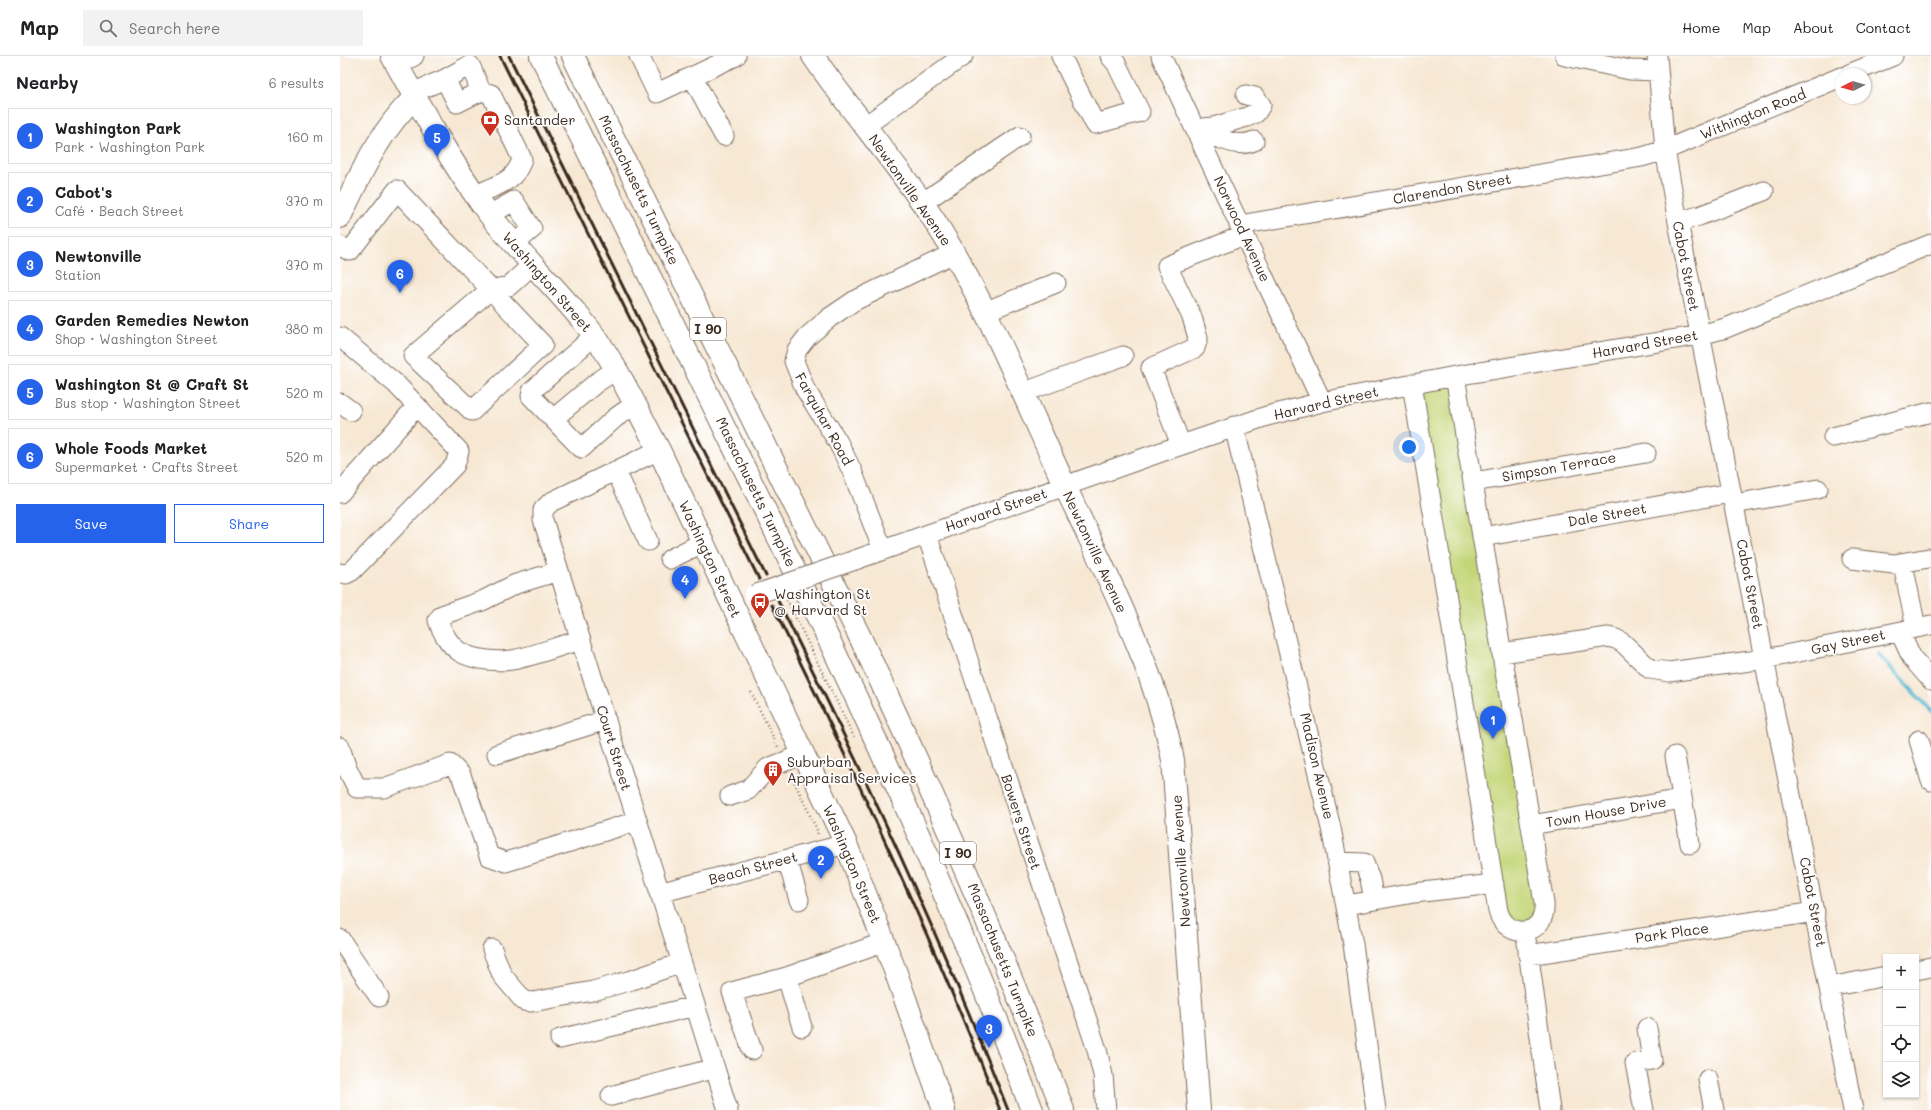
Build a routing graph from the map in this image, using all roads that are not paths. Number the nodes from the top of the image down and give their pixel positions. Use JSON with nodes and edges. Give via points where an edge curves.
{"nodes":[{"id":1,"x":541,"y":56,"type":"edge"},
{"id":2,"x":573,"y":56,"type":"edge"},
{"id":3,"x":638,"y":56,"type":"edge"},
{"id":4,"x":736,"y":56,"type":"edge"},
{"id":5,"x":813,"y":56,"type":"edge"},
{"id":6,"x":963,"y":56,"type":"edge"},
{"id":7,"x":1061,"y":56,"type":"edge"},
{"id":8,"x":1110,"y":56,"type":"edge"},
{"id":9,"x":1161,"y":56,"type":"edge"},
{"id":10,"x":1565,"y":56,"type":"edge"},
{"id":11,"x":1893,"y":56,"type":"edge"},
{"id":12,"x":401,"y":59,"type":"edge"},
{"id":13,"x":1658,"y":64,"type":"edge"},
{"id":14,"x":1864,"y":68,"type":"edge"},
{"id":15,"x":692,"y":76,"type":"junction"},
{"id":16,"x":445,"y":79,"type":"junction"},
{"id":17,"x":1835,"y":79,"type":"edge"},
{"id":18,"x":482,"y":92,"type":"junction"},
{"id":19,"x":414,"y":95,"type":"junction"},
{"id":20,"x":1246,"y":95,"type":"dead end"},
{"id":21,"x":865,"y":126,"type":"junction"},
{"id":22,"x":1196,"y":131,"type":"junction"},
{"id":23,"x":724,"y":136,"type":"dead end"},
{"id":24,"x":1020,"y":136,"type":"dead end"},
{"id":25,"x":1254,"y":141,"type":"dead end"},
{"id":26,"x":1665,"y":150,"type":"junction"},
{"id":27,"x":1764,"y":191,"type":"dead end"},
{"id":28,"x":475,"y":195,"type":"junction"},
{"id":29,"x":922,"y":203,"type":"junction"},
{"id":30,"x":340,"y":218,"type":"edge"},
{"id":31,"x":1678,"y":222,"type":"junction"},
{"id":32,"x":1242,"y":230,"type":"junction"},
{"id":33,"x":1931,"y":244,"type":"edge"},
{"id":34,"x":340,"y":246,"type":"edge"},
{"id":35,"x":954,"y":253,"type":"junction"},
{"id":36,"x":532,"y":265,"type":"junction"},
{"id":37,"x":1056,"y":283,"type":"dead end"},
{"id":38,"x":490,"y":290,"type":"junction"},
{"id":39,"x":984,"y":312,"type":"junction"},
{"id":40,"x":1700,"y":335,"type":"junction"},
{"id":41,"x":594,"y":336,"type":"junction"},
{"id":42,"x":340,"y":337,"type":"edge"},
{"id":43,"x":1123,"y":356,"type":"dead end"},
{"id":44,"x":617,"y":369,"type":"junction"},
{"id":45,"x":1456,"y":376,"type":"junction"},
{"id":46,"x":1412,"y":384,"type":"junction"},
{"id":47,"x":1022,"y":393,"type":"junction"},
{"id":48,"x":1322,"y":402,"type":"junction"},
{"id":49,"x":634,"y":405,"type":"junction"},
{"id":50,"x":416,"y":406,"type":"junction"},
{"id":51,"x":1931,"y":412,"type":"edge"},
{"id":52,"x":553,"y":419,"type":"junction"},
{"id":53,"x":1234,"y":426,"type":"junction"},
{"id":54,"x":1833,"y":437,"type":"dead end"},
{"id":55,"x":1181,"y":445,"type":"junction"},
{"id":56,"x":659,"y":450,"type":"junction"},
{"id":57,"x":1646,"y":453,"type":"dead end"},
{"id":58,"x":616,"y":471,"type":"junction"},
{"id":59,"x":1473,"y":482,"type":"junction"},
{"id":60,"x":1065,"y":486,"type":"junction"},
{"id":61,"x":1818,"y":489,"type":"dead end"},
{"id":62,"x":340,"y":493,"type":"edge"},
{"id":63,"x":1732,"y":499,"type":"junction"},
{"id":64,"x":927,"y":535,"type":"junction"},
{"id":65,"x":1482,"y":537,"type":"junction"},
{"id":66,"x":648,"y":541,"type":"dead end"},
{"id":67,"x":702,"y":542,"type":"junction"},
{"id":68,"x":884,"y":550,"type":"junction"},
{"id":69,"x":1929,"y":558,"type":"dead end"},
{"id":70,"x":670,"y":559,"type":"dead end"},
{"id":71,"x":1852,"y":559,"type":"dead end"},
{"id":72,"x":1903,"y":564,"type":"junction"},
{"id":73,"x":558,"y":571,"type":"junction"},
{"id":74,"x":340,"y":573,"type":"edge"},
{"id":75,"x":732,"y":604,"type":"junction"},
{"id":76,"x":1916,"y":628,"type":"edge"},
{"id":77,"x":581,"y":640,"type":"junction"},
{"id":78,"x":1502,"y":654,"type":"junction"},
{"id":79,"x":1765,"y":659,"type":"junction"},
{"id":80,"x":1931,"y":680,"type":"edge"},
{"id":81,"x":606,"y":720,"type":"junction"},
{"id":82,"x":1919,"y":740,"type":"dead end"},
{"id":83,"x":340,"y":747,"type":"edge"},
{"id":84,"x":497,"y":754,"type":"dead end"},
{"id":85,"x":1675,"y":756,"type":"dead end"},
{"id":86,"x":796,"y":761,"type":"junction"},
{"id":87,"x":1931,"y":781,"type":"edge"},
{"id":88,"x":730,"y":796,"type":"dead end"},
{"id":89,"x":1682,"y":799,"type":"junction"},
{"id":90,"x":637,"y":821,"type":"junction"},
{"id":91,"x":1531,"y":825,"type":"junction"},
{"id":92,"x":846,"y":844,"type":"junction"},
{"id":93,"x":1690,"y":844,"type":"dead end"},
{"id":94,"x":787,"y":859,"type":"junction"},
{"id":95,"x":1338,"y":862,"type":"junction"},
{"id":96,"x":1494,"y":884,"type":"junction"},
{"id":97,"x":659,"y":893,"type":"junction"},
{"id":98,"x":799,"y":900,"type":"dead end"},
{"id":99,"x":1374,"y":900,"type":"junction"},
{"id":100,"x":1346,"y":905,"type":"junction"},
{"id":101,"x":1815,"y":912,"type":"junction"},
{"id":102,"x":1525,"y":931,"type":"junction"},
{"id":103,"x":340,"y":939,"type":"edge"},
{"id":104,"x":885,"y":942,"type":"junction"},
{"id":105,"x":492,"y":949,"type":"dead end"},
{"id":106,"x":1528,"y":955,"type":"junction"},
{"id":107,"x":681,"y":963,"type":"junction"},
{"id":108,"x":1931,"y":967,"type":"edge"},
{"id":109,"x":1919,"y":969,"type":"edge"},
{"id":110,"x":787,"y":977,"type":"junction"},
{"id":111,"x":1883,"y":977,"type":"edge"},
{"id":112,"x":1830,"y":987,"type":"junction"},
{"id":113,"x":379,"y":997,"type":"dead end"},
{"id":114,"x":695,"y":1006,"type":"junction"},
{"id":115,"x":802,"y":1028,"type":"dead end"},
{"id":116,"x":1647,"y":1028,"type":"dead end"},
{"id":117,"x":560,"y":1039,"type":"dead end"},
{"id":118,"x":752,"y":1050,"type":"dead end"},
{"id":119,"x":715,"y":1068,"type":"junction"},
{"id":120,"x":1708,"y":1079,"type":"dead end"},
{"id":121,"x":611,"y":1096,"type":"dead end"},
{"id":122,"x":728,"y":1110,"type":"edge"},
{"id":123,"x":944,"y":1110,"type":"edge"},
{"id":124,"x":1032,"y":1110,"type":"edge"},
{"id":125,"x":1063,"y":1110,"type":"edge"},
{"id":126,"x":1106,"y":1110,"type":"edge"},
{"id":127,"x":1199,"y":1110,"type":"edge"},
{"id":128,"x":1376,"y":1110,"type":"edge"},
{"id":129,"x":1550,"y":1110,"type":"edge"},
{"id":130,"x":1644,"y":1110,"type":"edge"},
{"id":131,"x":1714,"y":1110,"type":"edge"},
{"id":132,"x":1853,"y":1110,"type":"edge"}],
"edges":[{"from":1,"to":124,"type":"main road","name":"Massachusetts Turnpike","number":"I 90","via":[[872,730],[966,945]]},
{"from":2,"to":125,"type":"main road","name":"Massachusetts Turnpike","number":"I 90","via":[[902,726],[996,942]]},
{"from":3,"to":15,"type":"street","via":[[657,93]]},
{"from":4,"to":15,"type":"street"},
{"from":5,"to":21,"type":"main road","name":"Newtonville Avenue"},
{"from":6,"to":21,"type":"street"},
{"from":7,"to":8,"type":"street","via":[[1095,124],[1140,112]]},
{"from":9,"to":22,"type":"street","name":"Norwood Avenue"},
{"from":10,"to":13,"type":"street","via":[[1630,70]]},
{"from":11,"to":14,"type":"street"},
{"from":12,"to":19,"type":"main road","name":"Washington Street"},
{"from":13,"to":26,"type":"street","name":"Cabot Street"},
{"from":15,"to":23,"type":"street"},
{"from":16,"to":18,"type":"street","via":[[457,103]]},
{"from":16,"to":18,"type":"street","via":[[470,65]]},
{"from":16,"to":19,"type":"street"},
{"from":17,"to":26,"type":"street","name":"Withington Road"},
{"from":18,"to":28,"type":"street","via":[[491,94],[522,159],[519,170],[510,179]]},
{"from":19,"to":28,"type":"main road","name":"Washington Street"},
{"from":19,"to":30,"type":"main road","via":[[389,126],[375,149]]},
{"from":20,"to":22,"type":"street","via":[[1255,97],[1261,105],[1256,113]]},
{"from":21,"to":29,"type":"main road","name":"Newtonville Avenue"},
{"from":22,"to":25,"type":"street","via":[[1241,144]]},
{"from":22,"to":32,"type":"street","name":"Norwood Avenue"},
{"from":24,"to":29,"type":"street"},
{"from":26,"to":31,"type":"street","name":"Cabot Street"},
{"from":26,"to":32,"type":"street","name":"Clarendon Street","via":[[1642,157]]},
{"from":27,"to":31,"type":"street"},
{"from":28,"to":36,"type":"main road","name":"Washington Street","via":[[513,245]]},
{"from":29,"to":35,"type":"main road","name":"Newtonville Avenue"},
{"from":31,"to":40,"type":"street","name":"Cabot Street"},
{"from":32,"to":48,"type":"street","name":"Norwood Avenue"},
{"from":32,"to":55,"type":"street","name":"Clarendon Street","via":[[1167,266],[1192,317],[1198,338],[1195,348],[1151,368]]},
{"from":33,"to":40,"type":"street","name":"Harvard Street","via":[[1741,323]]},
{"from":34,"to":38,"type":"street","via":[[350,251],[397,190]]},
{"from":35,"to":39,"type":"main road","name":"Newtonville Avenue"},
{"from":35,"to":68,"type":"street","name":"Farquhar Road","via":[[854,301],[828,318],[807,337],[797,350],[794,361],[805,389],[838,442],[852,471]]},
{"from":36,"to":38,"type":"street","via":[[509,286]]},
{"from":36,"to":41,"type":"main road","name":"Washington Street"},
{"from":37,"to":39,"type":"street"},
{"from":38,"to":38,"type":"street","via":[[543,345],[472,411],[413,356]]},
{"from":39,"to":47,"type":"main road","name":"Newtonville Avenue"},
{"from":40,"to":45,"type":"street","name":"Harvard Street"},
{"from":40,"to":63,"type":"street","name":"Cabot Street"},
{"from":41,"to":44,"type":"main road","name":"Washington Street"},
{"from":41,"to":52,"type":"street","via":[[532,391],[532,396]]},
{"from":42,"to":50,"type":"street","via":[[396,384]]},
{"from":43,"to":47,"type":"street"},
{"from":44,"to":49,"type":"main road","name":"Washington Street"},
{"from":44,"to":52,"type":"street"},
{"from":45,"to":46,"type":"street","name":"Harvard Street"},
{"from":45,"to":59,"type":"street"},
{"from":46,"to":48,"type":"street","name":"Harvard Street"},
{"from":46,"to":96,"type":"street"},
{"from":47,"to":60,"type":"main road","name":"Newtonville Avenue"},
{"from":48,"to":53,"type":"street","name":"Harvard Street"},
{"from":49,"to":52,"type":"street","via":[[615,418],[582,448]]},
{"from":49,"to":56,"type":"main road","name":"Washington Street"},
{"from":50,"to":62,"type":"street"},
{"from":50,"to":74,"type":"street","via":[[459,450],[459,458],[455,466],[352,571]]},
{"from":51,"to":54,"type":"street"},
{"from":53,"to":55,"type":"street","name":"Harvard Street"},
{"from":53,"to":95,"type":"street","name":"Madison Avenue","via":[[1321,781]]},
{"from":55,"to":60,"type":"street","name":"Harvard Street"},
{"from":56,"to":58,"type":"street","name":"Court Street"},
{"from":56,"to":67,"type":"main road","name":"Washington Street"},
{"from":57,"to":59,"type":"street","name":"Simpson Terrace"},
{"from":58,"to":66,"type":"street"},
{"from":58,"to":73,"type":"street","name":"Court Street","via":[[545,507],[543,520]]},
{"from":59,"to":65,"type":"street"},
{"from":60,"to":64,"type":"street","name":"Harvard Street"},
{"from":60,"to":127,"type":"main road","name":"Newtonville Avenue","via":[[1129,626],[1155,690],[1173,760]]},
{"from":61,"to":63,"type":"street","name":"Dale Street"},
{"from":63,"to":65,"type":"street","name":"Dale Street"},
{"from":63,"to":79,"type":"street","name":"Cabot Street"},
{"from":64,"to":68,"type":"street","name":"Harvard Street"},
{"from":64,"to":126,"type":"street","name":"Bowers Street","via":[[1097,1050],[1103,1075]]},
{"from":65,"to":78,"type":"street"},
{"from":67,"to":70,"type":"street"},
{"from":67,"to":75,"type":"main road","name":"Washington Street"},
{"from":68,"to":75,"type":"street","name":"Harvard Street","bridge":true},
{"from":69,"to":72,"type":"street"},
{"from":71,"to":72,"type":"street"},
{"from":72,"to":76,"type":"street"},
{"from":73,"to":77,"type":"street","name":"Court Street"},
{"from":73,"to":77,"type":"street","via":[[516,584],[482,601],[442,615],[438,620],[440,628],[460,652],[499,661],[512,660]]},
{"from":75,"to":86,"type":"main road","name":"Washington Street"},
{"from":76,"to":79,"type":"street","name":"Gay Street"},
{"from":76,"to":80,"type":"street","via":[[1912,658]]},
{"from":77,"to":81,"type":"street","name":"Court Street"},
{"from":78,"to":79,"type":"street","name":"Gay Street","via":[[1608,637],[1623,643],[1644,664],[1659,672],[1703,669]]},
{"from":78,"to":91,"type":"street"},
{"from":79,"to":101,"type":"street","name":"Cabot Street"},
{"from":81,"to":84,"type":"street"},
{"from":81,"to":90,"type":"street","name":"Court Street"},
{"from":82,"to":87,"type":"street"},
{"from":83,"to":90,"type":"street","via":[[357,788],[384,788],[450,764],[461,775],[490,856],[506,862]]},
{"from":85,"to":89,"type":"street"},
{"from":86,"to":88,"type":"street","via":[[768,768],[748,790]]},
{"from":86,"to":92,"type":"main road","name":"Washington Street"},
{"from":89,"to":91,"type":"street","name":"Town House Drive"},
{"from":89,"to":93,"type":"street"},
{"from":90,"to":97,"type":"street","name":"Court Street"},
{"from":91,"to":102,"type":"street","via":[[1545,911],[1537,926]]},
{"from":92,"to":94,"type":"street","name":"Beach Street"},
{"from":92,"to":104,"type":"main road","name":"Washington Street"},
{"from":94,"to":97,"type":"street","name":"Beach Street"},
{"from":94,"to":98,"type":"street"},
{"from":95,"to":99,"type":"street","via":[[1364,864]]},
{"from":95,"to":100,"type":"street","name":"Madison Avenue"},
{"from":96,"to":99,"type":"street"},
{"from":96,"to":102,"type":"street","via":[[1500,919],[1513,930]]},
{"from":97,"to":107,"type":"street","name":"Court Street"},
{"from":99,"to":100,"type":"street"},
{"from":100,"to":128,"type":"street","name":"Madison Avenue"},
{"from":101,"to":106,"type":"street","name":"Park Place"},
{"from":101,"to":112,"type":"street","name":"Cabot Street"},
{"from":102,"to":106,"type":"street"},
{"from":103,"to":113,"type":"street"},
{"from":104,"to":110,"type":"street"},
{"from":104,"to":123,"type":"main road","name":"Washington Street"},
{"from":105,"to":107,"type":"street","via":[[502,975],[524,1001],[532,1002],[593,991]]},
{"from":106,"to":129,"type":"street"},
{"from":107,"to":114,"type":"street","name":"Court Street"},
{"from":108,"to":109,"type":"street"},
{"from":110,"to":115,"type":"street"},
{"from":110,"to":118,"type":"street","via":[[732,992]]},
{"from":111,"to":112,"type":"street"},
{"from":112,"to":132,"type":"street","name":"Cabot Street"},
{"from":114,"to":117,"type":"street"},
{"from":114,"to":119,"type":"street","name":"Court Street"},
{"from":116,"to":130,"type":"street","via":[[1652,1060],[1635,1063]]},
{"from":119,"to":121,"type":"street"},
{"from":119,"to":122,"type":"street","name":"Court Street"},
{"from":120,"to":131,"type":"street"}]}
